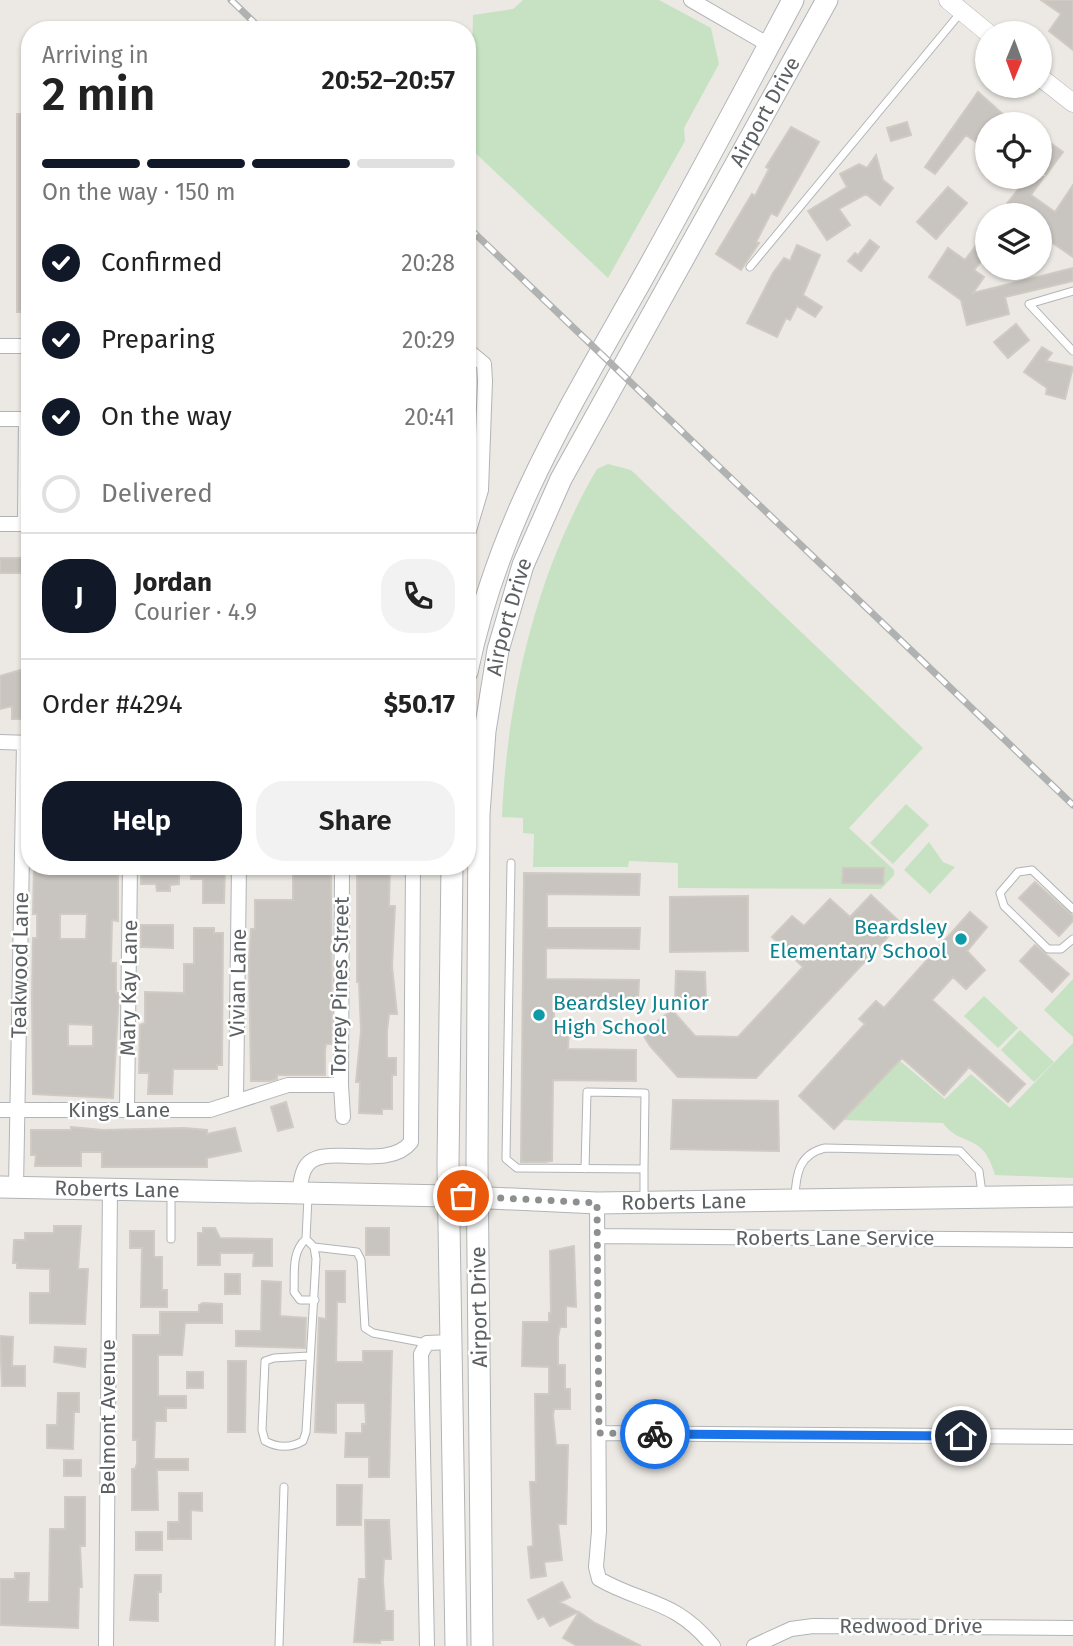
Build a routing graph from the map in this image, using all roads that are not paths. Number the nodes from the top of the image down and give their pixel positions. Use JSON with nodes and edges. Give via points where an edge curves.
{"nodes":[{"id":1,"x":691,"y":0,"type":"edge"},
{"id":2,"x":793,"y":0,"type":"edge"},
{"id":3,"x":827,"y":0,"type":"edge"},
{"id":4,"x":955,"y":6,"type":"edge"},
{"id":5,"x":975,"y":22,"type":"edge"},
{"id":6,"x":769,"y":45,"type":"junction"},
{"id":7,"x":1052,"y":86,"type":"edge"},
{"id":8,"x":1073,"y":103,"type":"edge"},
{"id":9,"x":750,"y":267,"type":"dead end"},
{"id":10,"x":1073,"y":291,"type":"edge"},
{"id":11,"x":0,"y":346,"type":"edge"},
{"id":12,"x":21,"y":346,"type":"edge"},
{"id":13,"x":1073,"y":351,"type":"edge"},
{"id":14,"x":476,"y":356,"type":"edge"},
{"id":15,"x":0,"y":419,"type":"edge"},
{"id":16,"x":21,"y":419,"type":"edge"},
{"id":17,"x":476,"y":507,"type":"edge"},
{"id":18,"x":0,"y":524,"type":"edge"},
{"id":19,"x":21,"y":524,"type":"edge"},
{"id":20,"x":476,"y":638,"type":"edge"},
{"id":21,"x":0,"y":742,"type":"edge"},
{"id":22,"x":21,"y":743,"type":"edge"},
{"id":23,"x":511,"y":863,"type":"dead end"},
{"id":24,"x":24,"y":875,"type":"edge"},
{"id":25,"x":130,"y":875,"type":"edge"},
{"id":26,"x":239,"y":875,"type":"edge"},
{"id":27,"x":342,"y":875,"type":"edge"},
{"id":28,"x":413,"y":875,"type":"edge"},
{"id":29,"x":452,"y":875,"type":"edge"},
{"id":30,"x":1073,"y":909,"type":"edge"},
{"id":31,"x":1073,"y":940,"type":"edge"},
{"id":32,"x":341,"y":1085,"type":"junction"},
{"id":33,"x":236,"y":1100,"type":"junction"},
{"id":34,"x":0,"y":1110,"type":"edge"},
{"id":35,"x":18,"y":1110,"type":"junction"},
{"id":36,"x":127,"y":1110,"type":"junction"},
{"id":37,"x":342,"y":1117,"type":"dead end"},
{"id":38,"x":585,"y":1168,"type":"junction"},
{"id":39,"x":644,"y":1169,"type":"junction"},
{"id":40,"x":8,"y":1187,"type":"edge"},
{"id":41,"x":110,"y":1187,"type":"junction"},
{"id":42,"x":171,"y":1189,"type":"junction"},
{"id":43,"x":303,"y":1193,"type":"junction"},
{"id":44,"x":448,"y":1196,"type":"junction"},
{"id":45,"x":1073,"y":1196,"type":"edge"},
{"id":46,"x":478,"y":1197,"type":"junction"},
{"id":47,"x":983,"y":1198,"type":"junction"},
{"id":48,"x":795,"y":1200,"type":"junction"},
{"id":49,"x":644,"y":1202,"type":"junction"},
{"id":50,"x":597,"y":1203,"type":"junction"},
{"id":51,"x":597,"y":1236,"type":"junction"},
{"id":52,"x":306,"y":1239,"type":"junction"},
{"id":53,"x":171,"y":1240,"type":"dead end"},
{"id":54,"x":1073,"y":1240,"type":"edge"},
{"id":55,"x":314,"y":1247,"type":"junction"},
{"id":56,"x":315,"y":1300,"type":"junction"},
{"id":57,"x":451,"y":1342,"type":"junction"},
{"id":58,"x":427,"y":1343,"type":"junction"},
{"id":59,"x":309,"y":1356,"type":"junction"},
{"id":60,"x":599,"y":1433,"type":"junction"},
{"id":61,"x":1073,"y":1437,"type":"edge"},
{"id":62,"x":284,"y":1487,"type":"dead end"},
{"id":63,"x":1073,"y":1628,"type":"edge"},
{"id":64,"x":106,"y":1646,"type":"edge"},
{"id":65,"x":279,"y":1646,"type":"edge"},
{"id":66,"x":427,"y":1646,"type":"edge"},
{"id":67,"x":456,"y":1646,"type":"edge"},
{"id":68,"x":482,"y":1646,"type":"edge"},
{"id":69,"x":713,"y":1646,"type":"edge"},
{"id":70,"x":754,"y":1646,"type":"edge"}],
"edges":[{"from":1,"to":6,"type":"street"},
{"from":2,"to":6,"type":"main road","name":"Airport Drive"},
{"from":3,"to":46,"type":"main road","name":"Airport Drive","via":[[566,469],[532,541],[509,608],[490,693],[480,792]]},
{"from":4,"to":5,"type":"street"},
{"from":4,"to":9,"type":"lane"},
{"from":6,"to":20,"type":"main road","name":"Airport Drive","via":[[534,474],[494,571]]},
{"from":7,"to":8,"type":"street"},
{"from":10,"to":13,"type":"lane","via":[[1029,304]]},
{"from":11,"to":12,"type":"street"},
{"from":14,"to":17,"type":"street","via":[[484,363],[485,372],[484,460]]},
{"from":15,"to":16,"type":"street"},
{"from":18,"to":19,"type":"street"},
{"from":21,"to":22,"type":"street"},
{"from":23,"to":38,"type":"lane","via":[[506,1159],[517,1168]]},
{"from":24,"to":35,"type":"street","name":"Teakwood Lane"},
{"from":25,"to":36,"type":"street","name":"Mary Kay Lane"},
{"from":26,"to":33,"type":"street","name":"Vivian Lane"},
{"from":27,"to":32,"type":"street","name":"Torrey Pines Street"},
{"from":28,"to":43,"type":"street","via":[[411,1142],[398,1154],[321,1156],[310,1161],[304,1170]]},
{"from":29,"to":44,"type":"main road","name":"Airport Drive"},
{"from":30,"to":31,"type":"lane","via":[[1032,870],[1018,872],[1000,893],[1004,905],[1048,949],[1061,949]]},
{"from":32,"to":33,"type":"street","name":"Torrey Pines Street","via":[[288,1085]]},
{"from":32,"to":37,"type":"street"},
{"from":33,"to":36,"type":"street","name":"Kings Lane","via":[[210,1110]]},
{"from":34,"to":35,"type":"street","name":"Kings Lane"},
{"from":35,"to":36,"type":"street","name":"Kings Lane"},
{"from":35,"to":40,"type":"street","name":"Teakwood Lane"},
{"from":38,"to":39,"type":"lane"},
{"from":38,"to":39,"type":"lane","via":[[587,1092],[617,1092],[645,1093]]},
{"from":39,"to":49,"type":"lane"},
{"from":40,"to":41,"type":"main road","name":"Roberts Lane"},
{"from":41,"to":42,"type":"main road","name":"Roberts Lane"},
{"from":41,"to":64,"type":"street","name":"Belmont Avenue"},
{"from":42,"to":43,"type":"main road","name":"Roberts Lane"},
{"from":42,"to":53,"type":"lane"},
{"from":43,"to":44,"type":"main road","name":"Roberts Lane"},
{"from":43,"to":52,"type":"lane"},
{"from":44,"to":46,"type":"main road","name":"Roberts Lane"},
{"from":44,"to":57,"type":"main road","name":"Airport Drive"},
{"from":45,"to":47,"type":"main road","name":"Roberts Lane"},
{"from":46,"to":50,"type":"main road","name":"Roberts Lane"},
{"from":46,"to":68,"type":"main road","name":"Airport Drive"},
{"from":47,"to":48,"type":"main road","name":"Roberts Lane"},
{"from":47,"to":48,"type":"lane","via":[[979,1171],[960,1151],[825,1148],[812,1152],[801,1164]]},
{"from":48,"to":49,"type":"main road","name":"Roberts Lane"},
{"from":49,"to":50,"type":"main road","name":"Roberts Lane"},
{"from":50,"to":51,"type":"street"},
{"from":51,"to":54,"type":"street","name":"Roberts Lane Service"},
{"from":51,"to":60,"type":"street"},
{"from":52,"to":55,"type":"lane"},
{"from":52,"to":56,"type":"lane","via":[[295,1256],[294,1292],[300,1300]]},
{"from":55,"to":56,"type":"lane"},
{"from":55,"to":58,"type":"lane","via":[[357,1252],[365,1328]]},
{"from":56,"to":59,"type":"lane"},
{"from":57,"to":58,"type":"street"},
{"from":57,"to":67,"type":"main road","name":"Airport Drive"},
{"from":58,"to":66,"type":"street","via":[[421,1354]]},
{"from":59,"to":59,"type":"lane","via":[[303,1441],[274,1446],[265,1441],[262,1430],[265,1362]]},
{"from":60,"to":61,"type":"street"},
{"from":60,"to":69,"type":"street","via":[[599,1579],[679,1614]]},
{"from":62,"to":65,"type":"lane"},
{"from":63,"to":70,"type":"street","name":"Redwood Drive","via":[[813,1626]]}]}
